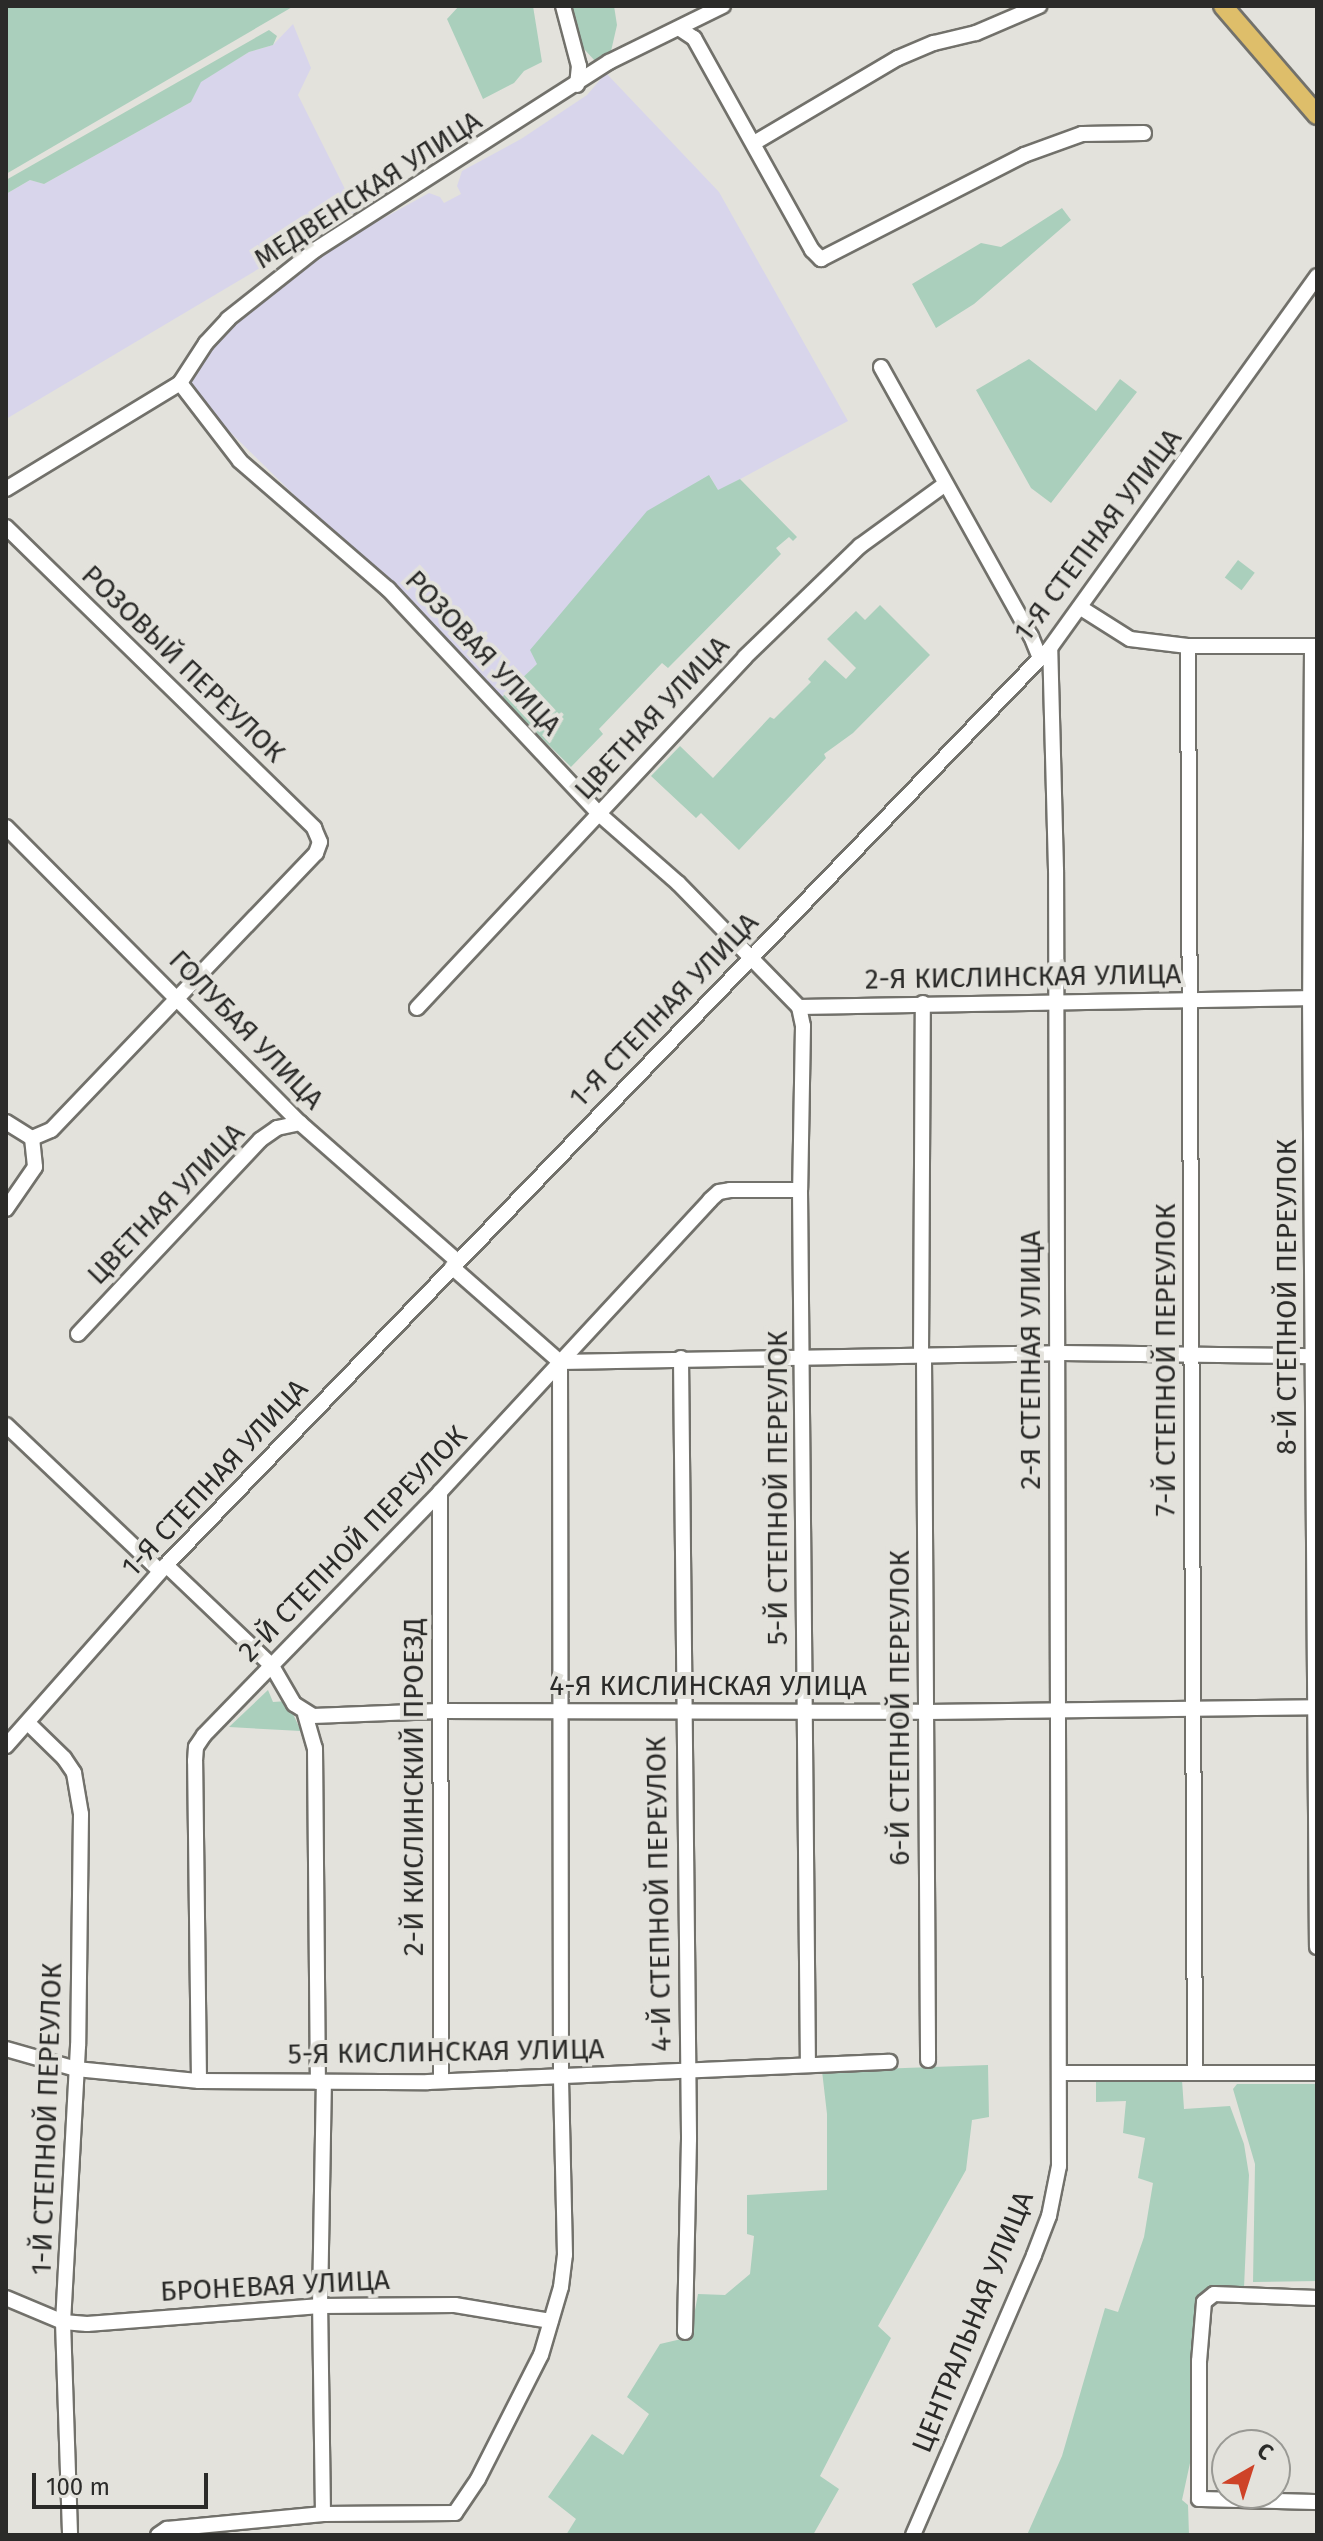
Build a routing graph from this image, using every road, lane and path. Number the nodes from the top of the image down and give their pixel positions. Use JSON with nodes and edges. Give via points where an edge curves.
{"nodes":[{"id":1,"x":563,"y":6,"type":"edge"},
{"id":2,"x":723,"y":6,"type":"edge"},
{"id":3,"x":1039,"y":6,"type":"edge"},
{"id":4,"x":1223,"y":6,"type":"edge"},
{"id":5,"x":680,"y":29,"type":"junction"},
{"id":6,"x":577,"y":85,"type":"junction"},
{"id":7,"x":1317,"y":115,"type":"edge"},
{"id":8,"x":1144,"y":133,"type":"dead end"},
{"id":9,"x":754,"y":143,"type":"junction"},
{"id":10,"x":1317,"y":276,"type":"edge"},
{"id":11,"x":881,"y":367,"type":"dead end"},
{"id":12,"x":180,"y":383,"type":"junction"},
{"id":13,"x":944,"y":485,"type":"junction"},
{"id":14,"x":6,"y":489,"type":"edge"},
{"id":15,"x":6,"y":527,"type":"edge"},
{"id":16,"x":1081,"y":608,"type":"junction"},
{"id":17,"x":1188,"y":646,"type":"junction"},
{"id":18,"x":1315,"y":647,"type":"edge"},
{"id":19,"x":1045,"y":653,"type":"junction"},
{"id":20,"x":598,"y":813,"type":"junction"},
{"id":21,"x":6,"y":827,"type":"edge"},
{"id":22,"x":750,"y":958,"type":"junction"},
{"id":23,"x":177,"y":996,"type":"junction"},
{"id":24,"x":1314,"y":998,"type":"edge"},
{"id":25,"x":1056,"y":1000,"type":"junction"},
{"id":26,"x":1190,"y":1000,"type":"junction"},
{"id":27,"x":923,"y":1003,"type":"junction"},
{"id":28,"x":799,"y":1007,"type":"junction"},
{"id":29,"x":417,"y":1008,"type":"dead end"},
{"id":30,"x":6,"y":1122,"type":"edge"},
{"id":31,"x":300,"y":1123,"type":"junction"},
{"id":32,"x":32,"y":1138,"type":"junction"},
{"id":33,"x":800,"y":1190,"type":"junction"},
{"id":34,"x":6,"y":1209,"type":"edge"},
{"id":35,"x":454,"y":1264,"type":"junction"},
{"id":36,"x":78,"y":1334,"type":"dead end"},
{"id":37,"x":1057,"y":1353,"type":"junction"},
{"id":38,"x":1192,"y":1355,"type":"junction"},
{"id":39,"x":923,"y":1356,"type":"junction"},
{"id":40,"x":1315,"y":1356,"type":"edge"},
{"id":41,"x":803,"y":1357,"type":"junction"},
{"id":42,"x":681,"y":1358,"type":"junction"},
{"id":43,"x":560,"y":1362,"type":"junction"},
{"id":44,"x":6,"y":1425,"type":"edge"},
{"id":45,"x":440,"y":1492,"type":"junction"},
{"id":46,"x":163,"y":1568,"type":"junction"},
{"id":47,"x":272,"y":1666,"type":"junction"},
{"id":48,"x":1316,"y":1707,"type":"edge"},
{"id":49,"x":1193,"y":1708,"type":"junction"},
{"id":50,"x":806,"y":1710,"type":"junction"},
{"id":51,"x":1058,"y":1710,"type":"junction"},
{"id":52,"x":439,"y":1711,"type":"junction"},
{"id":53,"x":926,"y":1712,"type":"junction"},
{"id":54,"x":560,"y":1713,"type":"junction"},
{"id":55,"x":683,"y":1713,"type":"junction"},
{"id":56,"x":305,"y":1714,"type":"junction"},
{"id":57,"x":28,"y":1723,"type":"junction"},
{"id":58,"x":6,"y":1746,"type":"edge"},
{"id":59,"x":1317,"y":1947,"type":"edge"},
{"id":60,"x":6,"y":2049,"type":"edge"},
{"id":61,"x":928,"y":2060,"type":"dead end"},
{"id":62,"x":890,"y":2062,"type":"dead end"},
{"id":63,"x":808,"y":2065,"type":"junction"},
{"id":64,"x":76,"y":2069,"type":"junction"},
{"id":65,"x":687,"y":2070,"type":"junction"},
{"id":66,"x":1061,"y":2073,"type":"junction"},
{"id":67,"x":1195,"y":2073,"type":"junction"},
{"id":68,"x":1317,"y":2073,"type":"edge"},
{"id":69,"x":561,"y":2078,"type":"junction"},
{"id":70,"x":199,"y":2081,"type":"junction"},
{"id":71,"x":441,"y":2081,"type":"junction"},
{"id":72,"x":321,"y":2082,"type":"junction"},
{"id":73,"x":6,"y":2298,"type":"edge"},
{"id":74,"x":1317,"y":2298,"type":"edge"},
{"id":75,"x":320,"y":2306,"type":"junction"},
{"id":76,"x":551,"y":2321,"type":"junction"},
{"id":77,"x":63,"y":2322,"type":"junction"},
{"id":78,"x":685,"y":2332,"type":"dead end"},
{"id":79,"x":1317,"y":2502,"type":"edge"},
{"id":80,"x":323,"y":2514,"type":"junction"},
{"id":81,"x":70,"y":2535,"type":"edge"},
{"id":82,"x":158,"y":2535,"type":"edge"},
{"id":83,"x":913,"y":2535,"type":"edge"}],
"edges":[{"from":1,"to":6,"type":"street","via":[[579,66]]},
{"from":2,"to":5,"type":"street","name":"МЕДВЕНСКАЯ УЛИЦА"},
{"from":3,"to":9,"type":"street","via":[[898,58]]},
{"from":4,"to":7,"type":"main road"},
{"from":5,"to":6,"type":"street","name":"МЕДВЕНСКАЯ УЛИЦА","via":[[609,62]]},
{"from":5,"to":9,"type":"street","via":[[694,38]]},
{"from":6,"to":12,"type":"street","name":"МЕДВЕНСКАЯ УЛИЦА","via":[[278,276],[206,343]]},
{"from":8,"to":9,"type":"street","via":[[1082,134],[1024,155],[821,259]]},
{"from":10,"to":16,"type":"street","name":"1-Я СТЕПНАЯ УЛИЦА"},
{"from":11,"to":13,"type":"street"},
{"from":12,"to":14,"type":"street","name":"МЕДВЕНСКАЯ УЛИЦА"},
{"from":12,"to":20,"type":"street","name":"РОЗОВАЯ УЛИЦА","via":[[240,461],[388,589]]},
{"from":13,"to":19,"type":"street"},
{"from":13,"to":20,"type":"street","name":"ЦВЕТНАЯ УЛИЦА","via":[[860,546],[745,657]]},
{"from":15,"to":23,"type":"street","name":"РОЗОВЫЙ ПЕРЕУЛОК","via":[[314,828],[320,842],[316,853]]},
{"from":16,"to":17,"type":"street","via":[[1130,639]]},
{"from":16,"to":19,"type":"street","name":"1-Я СТЕПНАЯ УЛИЦА"},
{"from":17,"to":18,"type":"street"},
{"from":17,"to":26,"type":"street","name":"7-Й СТЕПНОЙ ПЕРЕУЛОК"},
{"from":18,"to":24,"type":"street","name":"8-Й СТЕПНОЙ ПЕРЕУЛОК"},
{"from":19,"to":22,"type":"street","name":"1-Я СТЕПНАЯ УЛИЦА"},
{"from":19,"to":25,"type":"street","name":"2-Я СТЕПНАЯ УЛИЦА"},
{"from":20,"to":22,"type":"street","name":"РОЗОВАЯ УЛИЦА","via":[[678,883]]},
{"from":20,"to":29,"type":"street","name":"ЦВЕТНАЯ УЛИЦА"},
{"from":21,"to":23,"type":"street","name":"ГОЛУБАЯ УЛИЦА"},
{"from":22,"to":28,"type":"street"},
{"from":22,"to":35,"type":"street","name":"1-Я СТЕПНАЯ УЛИЦА"},
{"from":23,"to":31,"type":"street","name":"ГОЛУБАЯ УЛИЦА"},
{"from":23,"to":32,"type":"street","via":[[51,1130]]},
{"from":24,"to":26,"type":"street","name":"2-Я КИСЛИНСКАЯ УЛИЦА"},
{"from":24,"to":40,"type":"street","name":"8-Й СТЕПНОЙ ПЕРЕУЛОК"},
{"from":25,"to":26,"type":"street","name":"2-Я КИСЛИНСКАЯ УЛИЦА"},
{"from":25,"to":27,"type":"street","name":"2-Я КИСЛИНСКАЯ УЛИЦА"},
{"from":25,"to":37,"type":"street","name":"2-Я СТЕПНАЯ УЛИЦА"},
{"from":26,"to":38,"type":"street","name":"7-Й СТЕПНОЙ ПЕРЕУЛОК"},
{"from":27,"to":28,"type":"street","name":"2-Я КИСЛИНСКАЯ УЛИЦА"},
{"from":27,"to":39,"type":"street","name":"6-Й СТЕПНОЙ ПЕРЕУЛОК"},
{"from":28,"to":33,"type":"street","name":"5-Й СТЕПНОЙ ПЕРЕУЛОК"},
{"from":30,"to":32,"type":"street"},
{"from":31,"to":35,"type":"street","name":"ГОЛУБАЯ УЛИЦА"},
{"from":31,"to":36,"type":"street","name":"ЦВЕТНАЯ УЛИЦА","via":[[277,1128],[260,1140]]},
{"from":32,"to":34,"type":"street","via":[[35,1167]]},
{"from":33,"to":41,"type":"street","name":"5-Й СТЕПНОЙ ПЕРЕУЛОК"},
{"from":33,"to":43,"type":"street","name":"2-Й СТЕПНОЙ ПЕРЕУЛОК","via":[[719,1192]]},
{"from":35,"to":43,"type":"street","name":"ГОЛУБАЯ УЛИЦА"},
{"from":35,"to":46,"type":"street","name":"1-Я СТЕПНАЯ УЛИЦА"},
{"from":37,"to":38,"type":"street"},
{"from":37,"to":39,"type":"street"},
{"from":37,"to":51,"type":"street","name":"2-Я СТЕПНАЯ УЛИЦА"},
{"from":38,"to":40,"type":"street"},
{"from":38,"to":49,"type":"street","name":"7-Й СТЕПНОЙ ПЕРЕУЛОК"},
{"from":39,"to":41,"type":"street"},
{"from":39,"to":53,"type":"street","name":"6-Й СТЕПНОЙ ПЕРЕУЛОК"},
{"from":40,"to":48,"type":"street","name":"8-Й СТЕПНОЙ ПЕРЕУЛОК"},
{"from":41,"to":42,"type":"street"},
{"from":41,"to":50,"type":"street","name":"5-Й СТЕПНОЙ ПЕРЕУЛОК"},
{"from":42,"to":43,"type":"street"},
{"from":42,"to":55,"type":"street","name":"4-Й СТЕПНОЙ ПЕРЕУЛОК"},
{"from":43,"to":45,"type":"street","name":"2-Й СТЕПНОЙ ПЕРЕУЛОК"},
{"from":43,"to":54,"type":"street"},
{"from":44,"to":46,"type":"street"},
{"from":45,"to":47,"type":"street","name":"2-Й СТЕПНОЙ ПЕРЕУЛОК"},
{"from":45,"to":52,"type":"street","name":"2-Й КИСЛИНСКИЙ ПРОЕЗД"},
{"from":46,"to":47,"type":"street"},
{"from":46,"to":57,"type":"street","name":"1-Я СТЕПНАЯ УЛИЦА"},
{"from":47,"to":56,"type":"street"},
{"from":47,"to":70,"type":"street","name":"2-Й СТЕПНОЙ ПЕРЕУЛОК","via":[[196,1747]]},
{"from":48,"to":49,"type":"street","name":"4-Я КИСЛИНСКАЯ УЛИЦА"},
{"from":48,"to":59,"type":"street","name":"8-Й СТЕПНОЙ ПЕРЕУЛОК"},
{"from":49,"to":51,"type":"street","name":"4-Я КИСЛИНСКАЯ УЛИЦА"},
{"from":49,"to":67,"type":"street","name":"7-Й СТЕПНОЙ ПЕРЕУЛОК"},
{"from":50,"to":53,"type":"street","name":"4-Я КИСЛИНСКАЯ УЛИЦА"},
{"from":50,"to":55,"type":"street","name":"4-Я КИСЛИНСКАЯ УЛИЦА"},
{"from":50,"to":63,"type":"street","name":"5-Й СТЕПНОЙ ПЕРЕУЛОК"},
{"from":51,"to":53,"type":"street","name":"4-Я КИСЛИНСКАЯ УЛИЦА"},
{"from":51,"to":66,"type":"street","name":"2-Я СТЕПНАЯ УЛИЦА"},
{"from":52,"to":54,"type":"street","name":"4-Я КИСЛИНСКАЯ УЛИЦА"},
{"from":52,"to":56,"type":"street","name":"4-Я КИСЛИНСКАЯ УЛИЦА"},
{"from":52,"to":71,"type":"street","name":"2-Й КИСЛИНСКИЙ ПРОЕЗД"},
{"from":53,"to":61,"type":"street","name":"6-Й СТЕПНОЙ ПЕРЕУЛОК"},
{"from":54,"to":55,"type":"street","name":"4-Я КИСЛИНСКАЯ УЛИЦА"},
{"from":54,"to":69,"type":"street"},
{"from":55,"to":65,"type":"street","name":"4-Й СТЕПНОЙ ПЕРЕУЛОК"},
{"from":56,"to":72,"type":"street","via":[[315,1748]]},
{"from":57,"to":58,"type":"street","name":"1-Я СТЕПНАЯ УЛИЦА"},
{"from":57,"to":64,"type":"street","name":"1-Й СТЕПНОЙ ПЕРЕУЛОК","via":[[64,1758],[78,1789]]},
{"from":60,"to":64,"type":"street","name":"5-Я КИСЛИНСКАЯ УЛИЦА"},
{"from":62,"to":63,"type":"street","name":"5-Я КИСЛИНСКАЯ УЛИЦА"},
{"from":63,"to":65,"type":"street","name":"5-Я КИСЛИНСКАЯ УЛИЦА"},
{"from":64,"to":70,"type":"street","name":"5-Я КИСЛИНСКАЯ УЛИЦА"},
{"from":64,"to":77,"type":"street","name":"1-Й СТЕПНОЙ ПЕРЕУЛОК"},
{"from":65,"to":69,"type":"street","name":"5-Я КИСЛИНСКАЯ УЛИЦА"},
{"from":65,"to":78,"type":"street","name":"4-Й СТЕПНОЙ ПЕРЕУЛОК"},
{"from":66,"to":67,"type":"street"},
{"from":66,"to":83,"type":"street","name":"ЦЕНТРАЛЬНАЯ УЛИЦА","via":[[1059,2166],[1049,2216]]},
{"from":67,"to":68,"type":"street"},
{"from":69,"to":71,"type":"street","name":"5-Я КИСЛИНСКАЯ УЛИЦА"},
{"from":69,"to":76,"type":"street","via":[[565,2255]]},
{"from":70,"to":72,"type":"street","name":"5-Я КИСЛИНСКАЯ УЛИЦА"},
{"from":71,"to":72,"type":"street","name":"5-Я КИСЛИНСКАЯ УЛИЦА"},
{"from":72,"to":75,"type":"street"},
{"from":73,"to":77,"type":"street","name":"БРОНЕВАЯ УЛИЦА"},
{"from":74,"to":79,"type":"street","via":[[1214,2294],[1204,2302],[1199,2361],[1199,2499]]},
{"from":75,"to":76,"type":"street","name":"БРОНЕВАЯ УЛИЦА","via":[[455,2305]]},
{"from":75,"to":77,"type":"street","name":"БРОНЕВАЯ УЛИЦА"},
{"from":75,"to":80,"type":"street"},
{"from":76,"to":80,"type":"street","via":[[541,2355],[455,2513]]},
{"from":77,"to":81,"type":"street","name":"1-Й СТЕПНОЙ ПЕРЕУЛОК"},
{"from":80,"to":82,"type":"street","via":[[167,2529]]}]}
